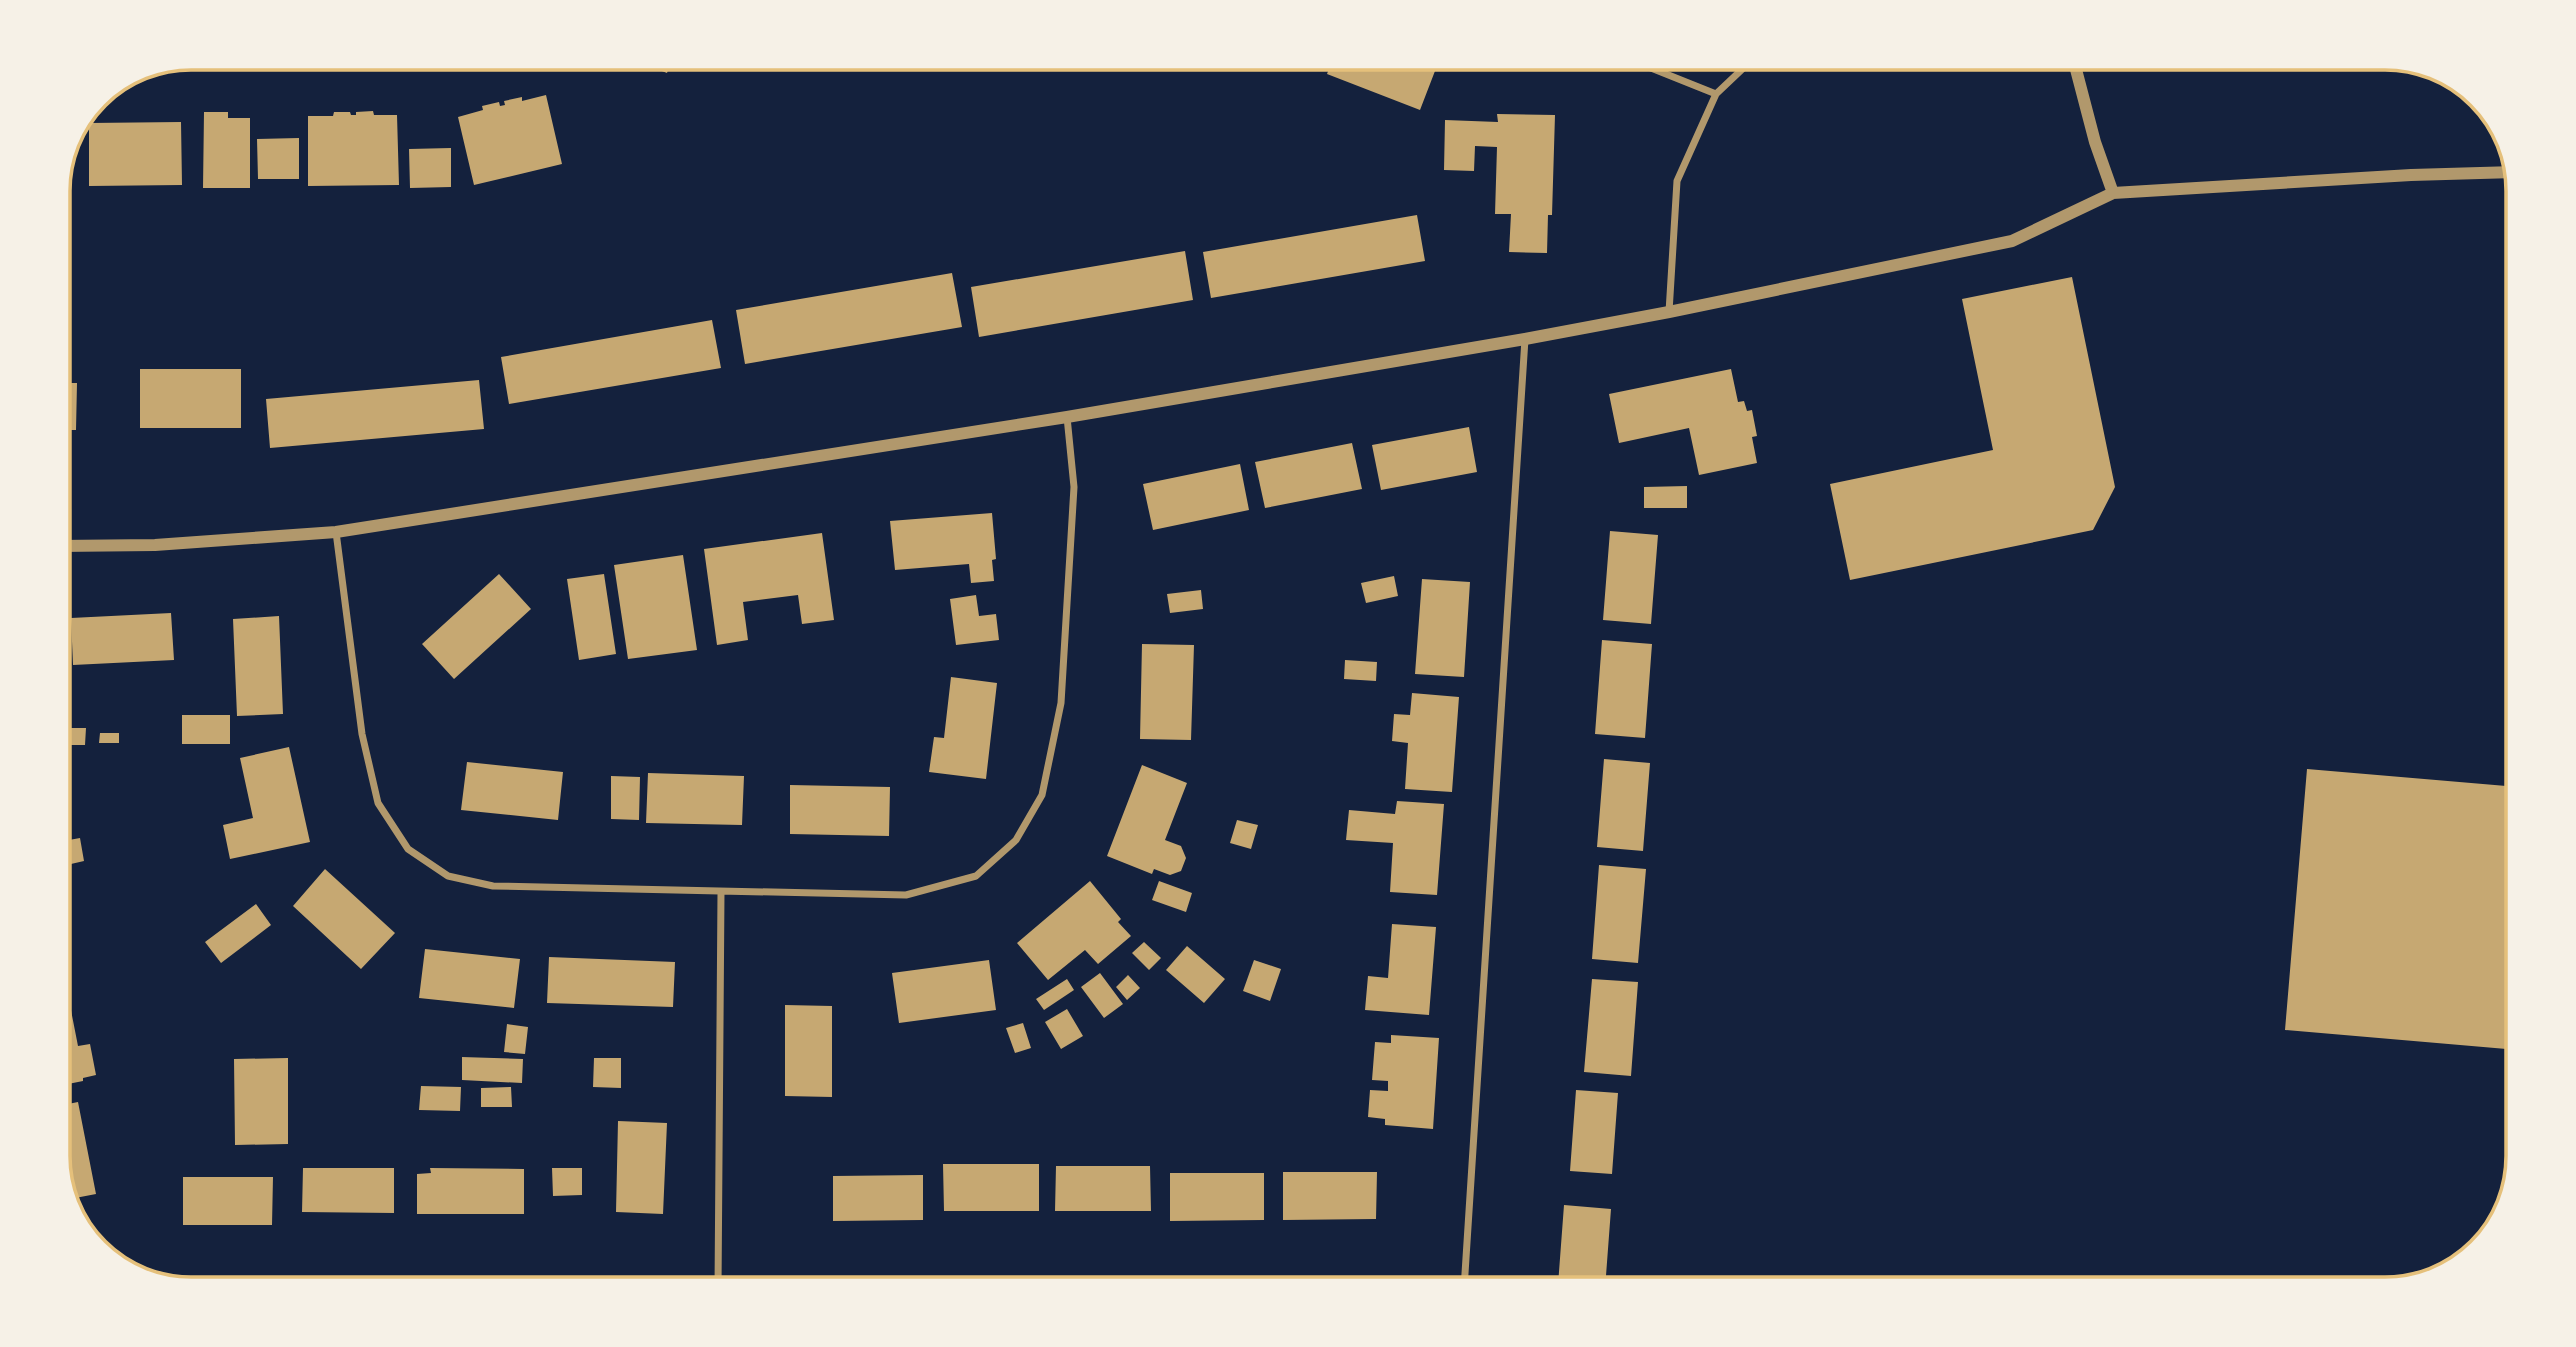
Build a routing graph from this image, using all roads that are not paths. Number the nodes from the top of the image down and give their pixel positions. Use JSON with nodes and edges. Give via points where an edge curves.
{"nodes":[{"id":1,"x":1656,"y":70,"type":"edge"},
{"id":2,"x":1741,"y":70,"type":"edge"},
{"id":3,"x":2076,"y":70,"type":"edge"},
{"id":4,"x":1716,"y":94,"type":"junction"},
{"id":5,"x":2505,"y":172,"type":"edge"},
{"id":6,"x":2113,"y":193,"type":"junction"},
{"id":7,"x":1669,"y":312,"type":"junction"},
{"id":8,"x":1525,"y":339,"type":"junction"},
{"id":9,"x":1067,"y":417,"type":"junction"},
{"id":10,"x":336,"y":532,"type":"junction"},
{"id":11,"x":70,"y":546,"type":"edge"},
{"id":12,"x":720,"y":892,"type":"junction"},
{"id":13,"x":718,"y":1277,"type":"edge"},
{"id":14,"x":1465,"y":1277,"type":"edge"}],
"edges":[{"from":1,"to":4,"type":"street"},
{"from":2,"to":4,"type":"street"},
{"from":3,"to":6,"type":"street"},
{"from":4,"to":7,"type":"street","via":[[1677,181]]},
{"from":5,"to":6,"type":"street"},
{"from":6,"to":7,"type":"street","via":[[2012,241]]},
{"from":7,"to":8,"type":"street"},
{"from":8,"to":9,"type":"street"},
{"from":8,"to":14,"type":"street"},
{"from":9,"to":10,"type":"street"},
{"from":9,"to":12,"type":"street","via":[[1073,487],[1062,703],[1042,795],[1016,840],[976,876],[906,895]]},
{"from":10,"to":11,"type":"street","via":[[155,545]]},
{"from":10,"to":12,"type":"street","via":[[362,734],[378,803],[408,849],[448,876],[493,886]]},
{"from":12,"to":13,"type":"street"}]}
